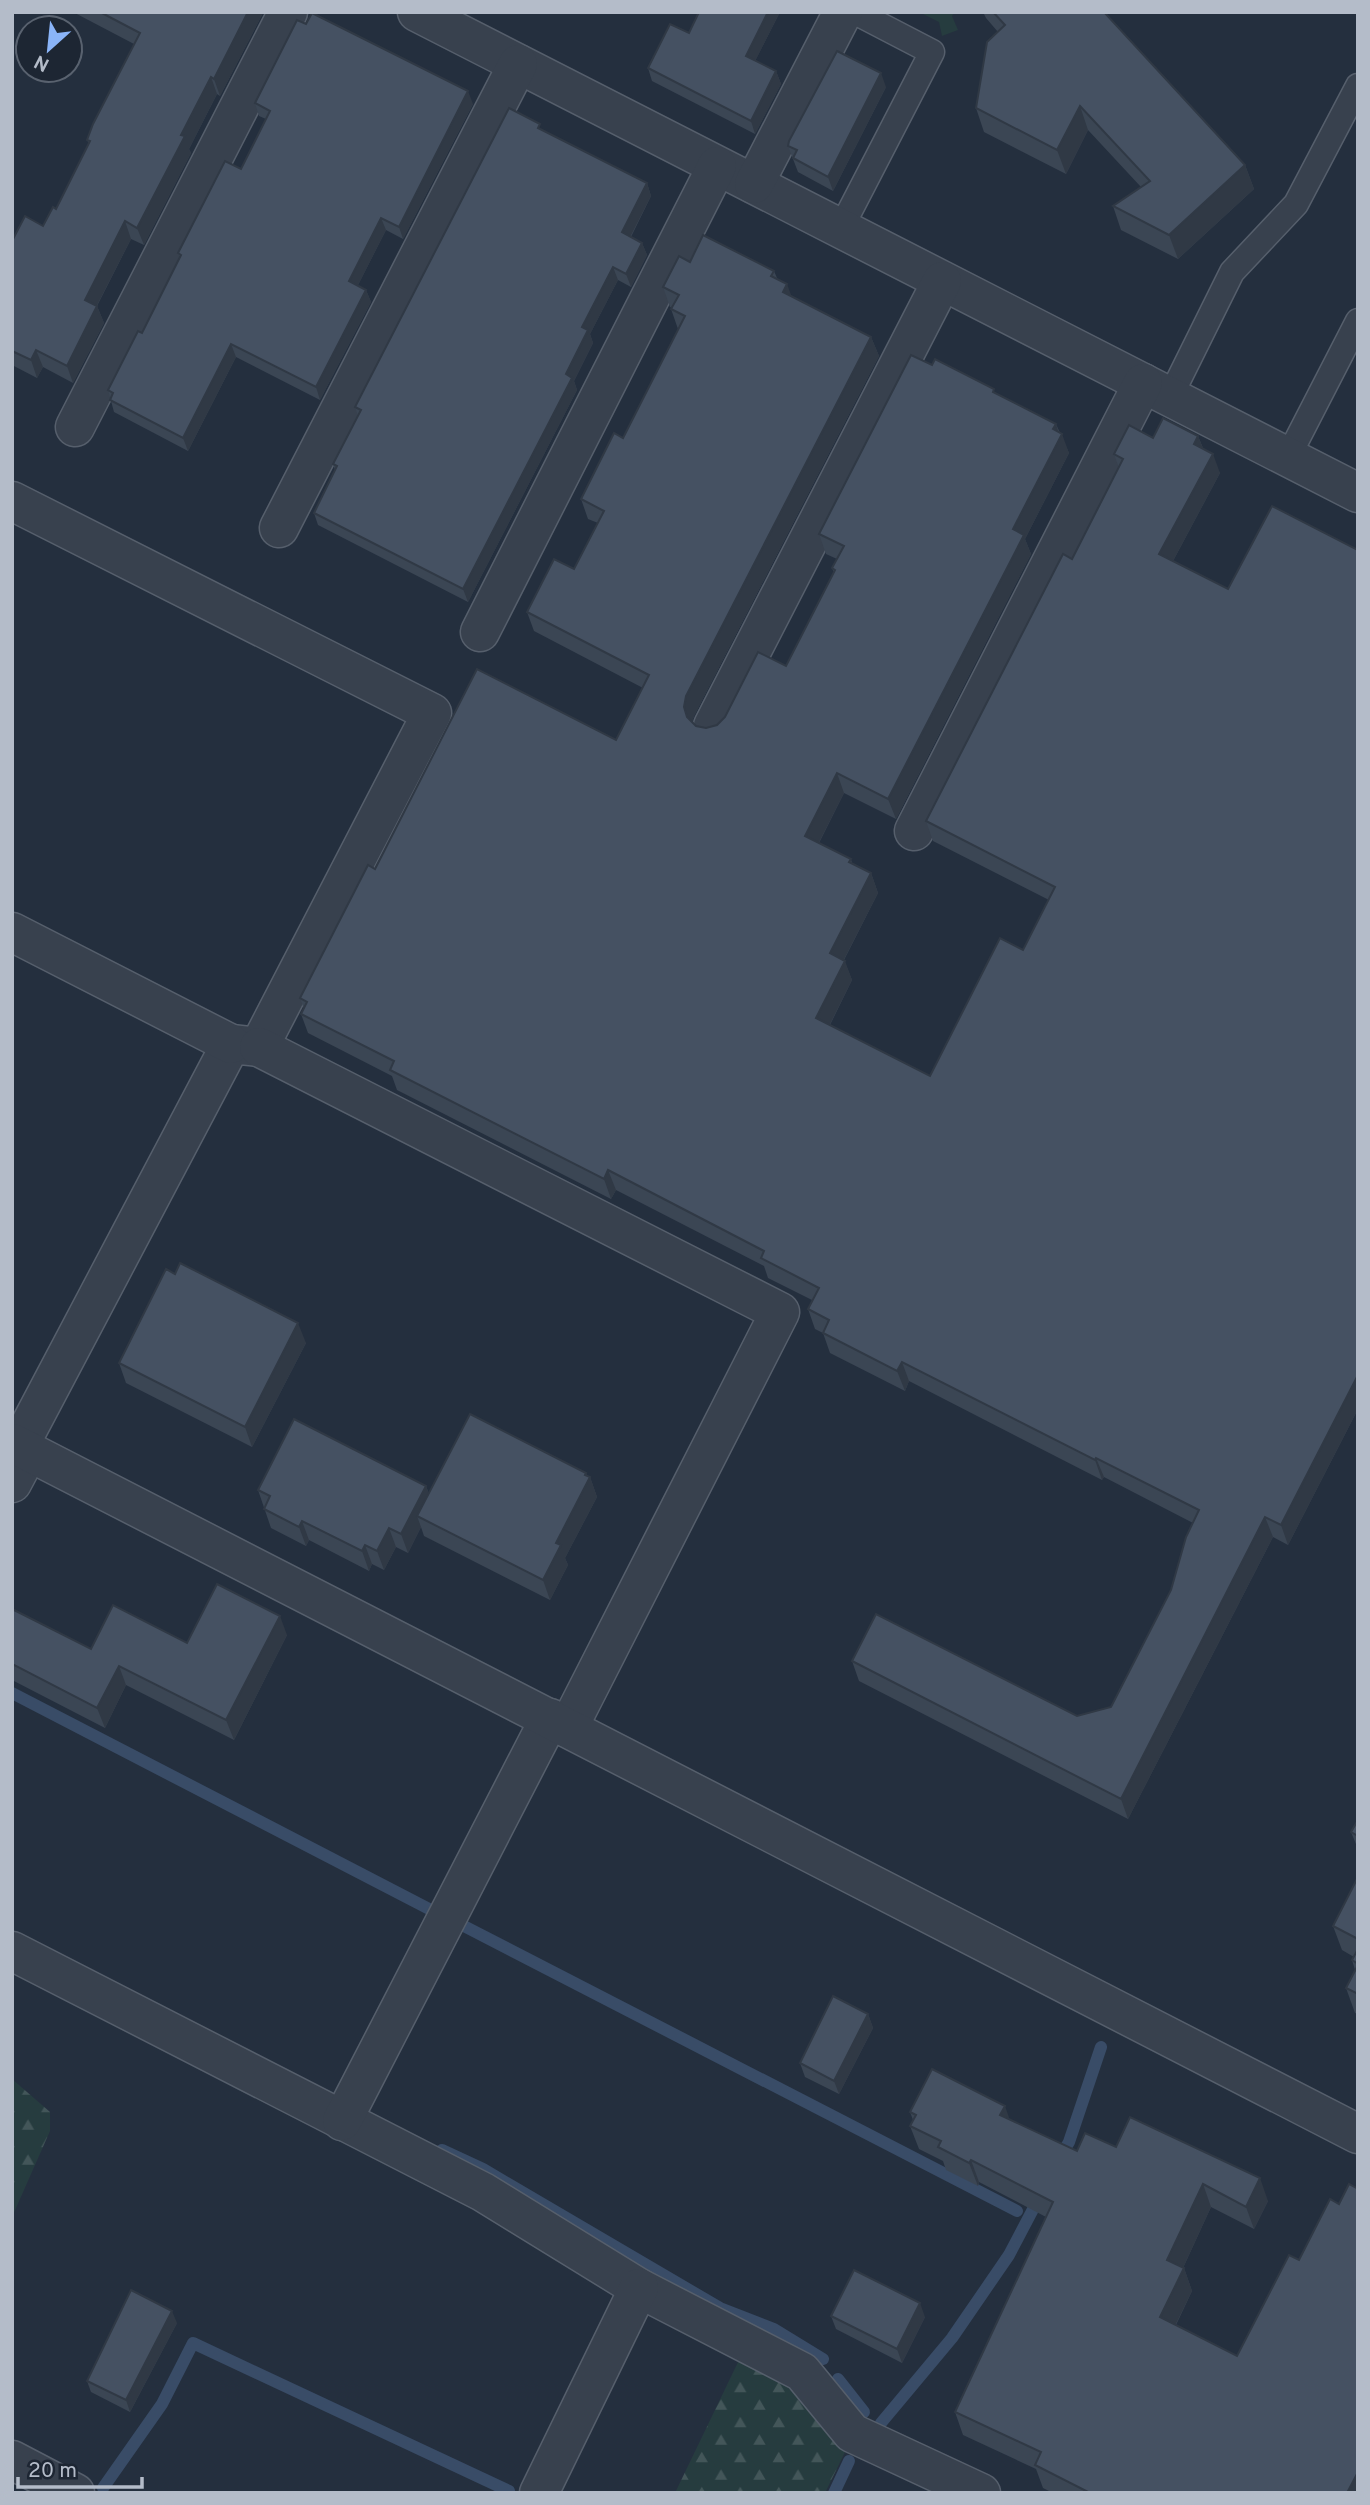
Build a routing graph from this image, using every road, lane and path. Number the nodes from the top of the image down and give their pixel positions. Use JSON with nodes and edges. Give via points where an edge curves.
{"nodes":[{"id":1,"x":288,"y":12,"type":"edge"},
{"id":2,"x":417,"y":12,"type":"edge"},
{"id":3,"x":843,"y":12,"type":"edge"},
{"id":4,"x":855,"y":12,"type":"edge"},
{"id":5,"x":518,"y":64,"type":"junction"},
{"id":6,"x":1358,"y":86,"type":"edge"},
{"id":7,"x":718,"y":166,"type":"junction"},
{"id":8,"x":754,"y":184,"type":"junction"},
{"id":9,"x":841,"y":228,"type":"junction"},
{"id":10,"x":942,"y":281,"type":"junction"},
{"id":11,"x":1358,"y":321,"type":"edge"},
{"id":12,"x":1156,"y":390,"type":"junction"},
{"id":13,"x":75,"y":427,"type":"dead end"},
{"id":14,"x":1288,"y":457,"type":"junction"},
{"id":15,"x":1358,"y":493,"type":"edge"},
{"id":16,"x":12,"y":501,"type":"edge"},
{"id":17,"x":279,"y":528,"type":"dead end"},
{"id":18,"x":480,"y":632,"type":"dead end"},
{"id":19,"x":713,"y":726,"type":"edge"},
{"id":20,"x":914,"y":831,"type":"dead end"},
{"id":21,"x":12,"y":932,"type":"edge"},
{"id":22,"x":245,"y":1046,"type":"junction"},
{"id":23,"x":18,"y":1456,"type":"edge"},
{"id":24,"x":559,"y":1723,"type":"junction"},
{"id":25,"x":12,"y":1951,"type":"edge"},
{"id":26,"x":342,"y":2121,"type":"junction"},
{"id":27,"x":1358,"y":2134,"type":"edge"},
{"id":28,"x":639,"y":2288,"type":"junction"},
{"id":29,"x":12,"y":2460,"type":"edge"},
{"id":30,"x":75,"y":2493,"type":"edge"},
{"id":31,"x":539,"y":2493,"type":"edge"},
{"id":32,"x":981,"y":2493,"type":"edge"}],
"edges":[{"from":1,"to":13,"type":"street"},
{"from":2,"to":5,"type":"street"},
{"from":3,"to":8,"type":"street"},
{"from":4,"to":9,"type":"lane","via":[[932,52]]},
{"from":5,"to":7,"type":"street"},
{"from":5,"to":17,"type":"street"},
{"from":6,"to":12,"type":"lane","via":[[1296,204],[1232,272]]},
{"from":7,"to":8,"type":"street"},
{"from":7,"to":18,"type":"street"},
{"from":8,"to":9,"type":"street"},
{"from":9,"to":10,"type":"street"},
{"from":10,"to":12,"type":"street"},
{"from":10,"to":19,"type":"street"},
{"from":11,"to":14,"type":"lane"},
{"from":12,"to":14,"type":"street"},
{"from":12,"to":20,"type":"street"},
{"from":14,"to":15,"type":"street"},
{"from":16,"to":22,"type":"street","via":[[432,713]]},
{"from":21,"to":22,"type":"street"},
{"from":22,"to":23,"type":"street"},
{"from":22,"to":24,"type":"street","via":[[780,1312]]},
{"from":23,"to":24,"type":"street"},
{"from":24,"to":26,"type":"street"},
{"from":24,"to":27,"type":"street"},
{"from":25,"to":26,"type":"street"},
{"from":26,"to":28,"type":"street","via":[[483,2192]]},
{"from":28,"to":31,"type":"street"},
{"from":28,"to":32,"type":"street","via":[[802,2372],[852,2433]]},
{"from":29,"to":30,"type":"street"}]}
